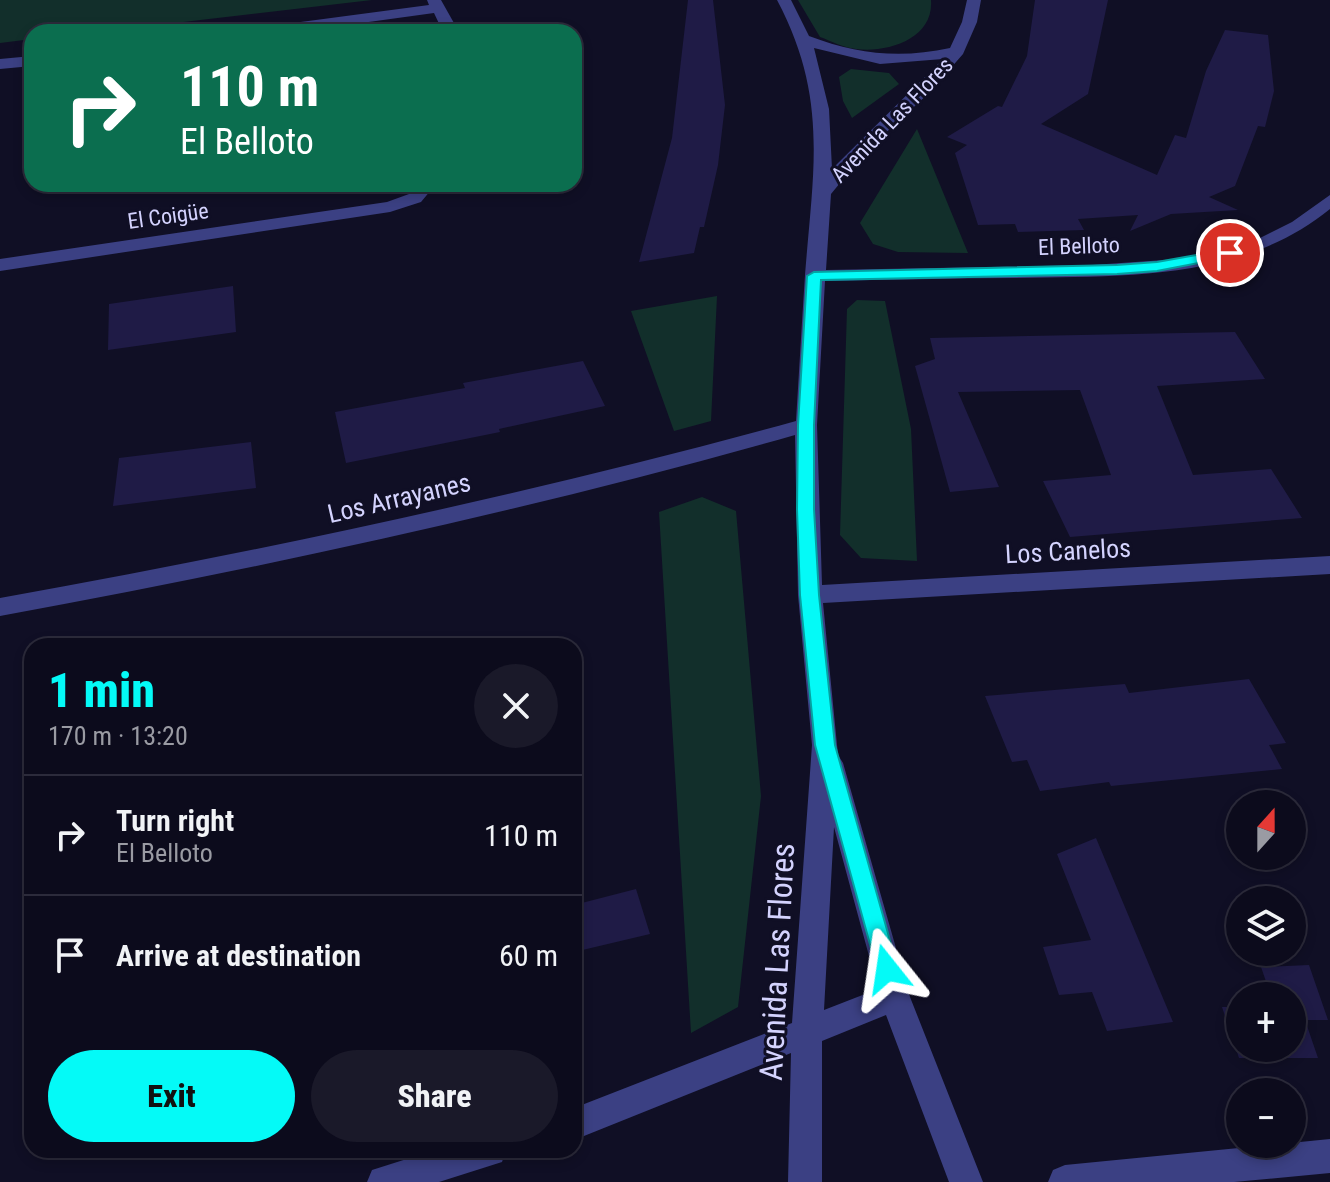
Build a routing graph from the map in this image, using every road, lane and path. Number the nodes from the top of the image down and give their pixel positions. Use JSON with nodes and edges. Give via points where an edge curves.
{"nodes":[{"id":1,"x":784,"y":0,"type":"edge"},
{"id":2,"x":974,"y":0,"type":"edge"},
{"id":3,"x":437,"y":4,"type":"edge"},
{"id":4,"x":313,"y":24,"type":"edge"},
{"id":5,"x":447,"y":24,"type":"edge"},
{"id":6,"x":805,"y":39,"type":"junction"},
{"id":7,"x":958,"y":51,"type":"junction"},
{"id":8,"x":24,"y":62,"type":"edge"},
{"id":9,"x":0,"y":64,"type":"edge"},
{"id":10,"x":420,"y":192,"type":"edge"},
{"id":11,"x":822,"y":193,"type":"junction"},
{"id":12,"x":1330,"y":200,"type":"edge"},
{"id":13,"x":0,"y":265,"type":"edge"},
{"id":14,"x":814,"y":276,"type":"junction"},
{"id":15,"x":806,"y":425,"type":"junction"},
{"id":16,"x":1330,"y":565,"type":"edge"},
{"id":17,"x":810,"y":595,"type":"junction"},
{"id":18,"x":0,"y":607,"type":"edge"},
{"id":19,"x":825,"y":745,"type":"junction"},
{"id":20,"x":895,"y":997,"type":"junction"},
{"id":21,"x":807,"y":1031,"type":"junction"},
{"id":22,"x":582,"y":1121,"type":"edge"},
{"id":23,"x":1330,"y":1156,"type":"edge"},
{"id":24,"x":464,"y":1158,"type":"edge"},
{"id":25,"x":384,"y":1182,"type":"edge"},
{"id":26,"x":805,"y":1182,"type":"edge"},
{"id":27,"x":966,"y":1182,"type":"edge"},
{"id":28,"x":1065,"y":1182,"type":"edge"}],
"edges":[{"from":1,"to":6,"type":"street","name":"Avenida Las Flores"},
{"from":2,"to":7,"type":"street","name":"Avenida Las Flores"},
{"from":3,"to":4,"type":"street"},
{"from":3,"to":5,"type":"street"},
{"from":6,"to":7,"type":"street","via":[[872,59],[918,59]]},
{"from":6,"to":11,"type":"street","name":"Avenida Las Flores","via":[[822,106]]},
{"from":7,"to":11,"type":"street","name":"Avenida Las Flores"},
{"from":8,"to":9,"type":"street"},
{"from":10,"to":13,"type":"street","name":"El Coigüe","via":[[390,207]]},
{"from":11,"to":14,"type":"street","name":"Avenida Las Flores"},
{"from":12,"to":14,"type":"street","name":"El Belloto","via":[[1288,232],[1196,261],[1117,269]]},
{"from":14,"to":15,"type":"street","name":"Avenida Las Flores"},
{"from":15,"to":17,"type":"street","name":"Avenida Las Flores"},
{"from":15,"to":18,"type":"street","name":"Los Arrayanes","via":[[429,521]]},
{"from":16,"to":17,"type":"street","name":"Los Canelos"},
{"from":17,"to":19,"type":"street","name":"Avenida Las Flores"},
{"from":19,"to":20,"type":"street","name":"Avenida Las Flores"},
{"from":19,"to":21,"type":"street","name":"Avenida Las Flores"},
{"from":20,"to":21,"type":"street"},
{"from":20,"to":27,"type":"street","name":"Avenida Las Flores"},
{"from":21,"to":22,"type":"street"},
{"from":21,"to":26,"type":"street","name":"Avenida Las Flores"},
{"from":23,"to":28,"type":"street"},
{"from":24,"to":25,"type":"street"}]}
